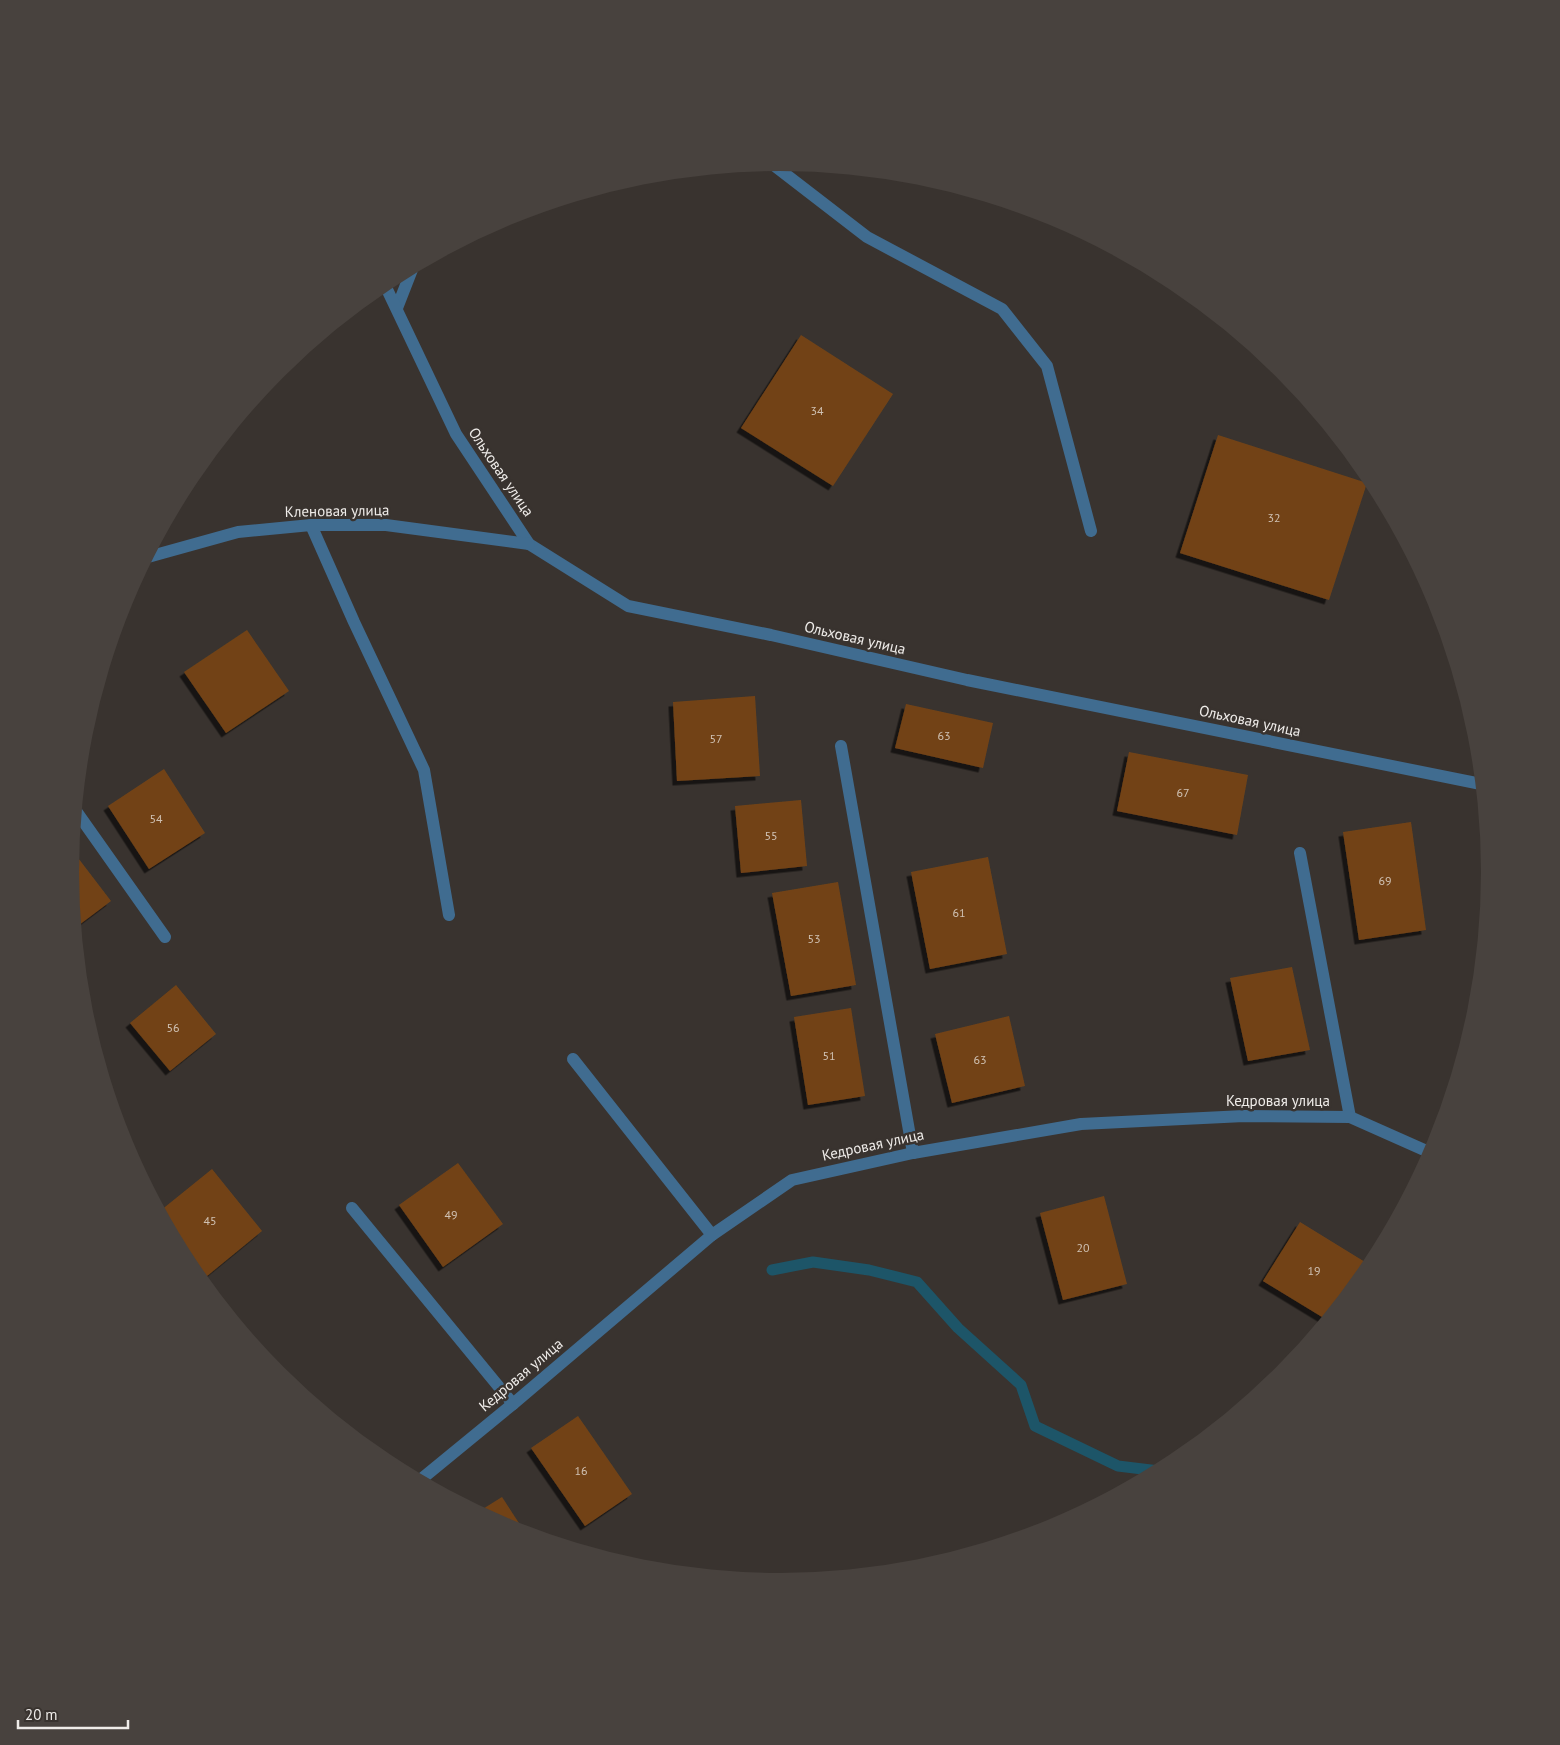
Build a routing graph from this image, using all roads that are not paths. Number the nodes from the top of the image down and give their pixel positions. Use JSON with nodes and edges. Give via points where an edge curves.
{"nodes":[{"id":1,"x":781,"y":171,"type":"edge"},
{"id":2,"x":410,"y":277,"type":"edge"},
{"id":3,"x":388,"y":291,"type":"edge"},
{"id":4,"x":397,"y":308,"type":"junction"},
{"id":5,"x":311,"y":525,"type":"junction"},
{"id":6,"x":1091,"y":531,"type":"dead end"},
{"id":7,"x":529,"y":544,"type":"junction"},
{"id":8,"x":155,"y":555,"type":"edge"},
{"id":9,"x":841,"y":746,"type":"dead end"},
{"id":10,"x":1475,"y":783,"type":"edge"},
{"id":11,"x":81,"y":818,"type":"edge"},
{"id":12,"x":1300,"y":853,"type":"dead end"},
{"id":13,"x":449,"y":915,"type":"dead end"},
{"id":14,"x":165,"y":937,"type":"dead end"},
{"id":15,"x":573,"y":1060,"type":"dead end"},
{"id":16,"x":1350,"y":1117,"type":"junction"},
{"id":17,"x":1424,"y":1150,"type":"edge"},
{"id":18,"x":912,"y":1153,"type":"junction"},
{"id":19,"x":352,"y":1208,"type":"dead end"},
{"id":20,"x":712,"y":1235,"type":"junction"},
{"id":21,"x":513,"y":1404,"type":"junction"},
{"id":22,"x":423,"y":1477,"type":"edge"}],
"edges":[{"from":1,"to":6,"type":"street","via":[[867,237],[1002,309],[1047,366]]},
{"from":2,"to":4,"type":"street"},
{"from":3,"to":4,"type":"street","name":"Ольховая улица"},
{"from":4,"to":7,"type":"street","name":"Ольховая улица","via":[[456,434]]},
{"from":5,"to":7,"type":"street","name":"Кленовая улица","via":[[386,525]]},
{"from":5,"to":8,"type":"street","name":"Кленовая улица","via":[[238,532]]},
{"from":5,"to":13,"type":"street","via":[[424,770]]},
{"from":7,"to":10,"type":"street","name":"Ольховая улица","via":[[628,606],[967,680]]},
{"from":9,"to":18,"type":"street"},
{"from":11,"to":14,"type":"street"},
{"from":12,"to":16,"type":"street"},
{"from":15,"to":20,"type":"street"},
{"from":16,"to":17,"type":"street","name":"Кедровая улица"},
{"from":16,"to":18,"type":"street","name":"Кедровая улица","via":[[1244,1116],[1080,1124]]},
{"from":18,"to":20,"type":"street","name":"Кедровая улица","via":[[792,1180]]},
{"from":19,"to":21,"type":"street"},
{"from":20,"to":21,"type":"street","name":"Кедровая улица"},
{"from":21,"to":22,"type":"street","name":"Кедровая улица"}]}
